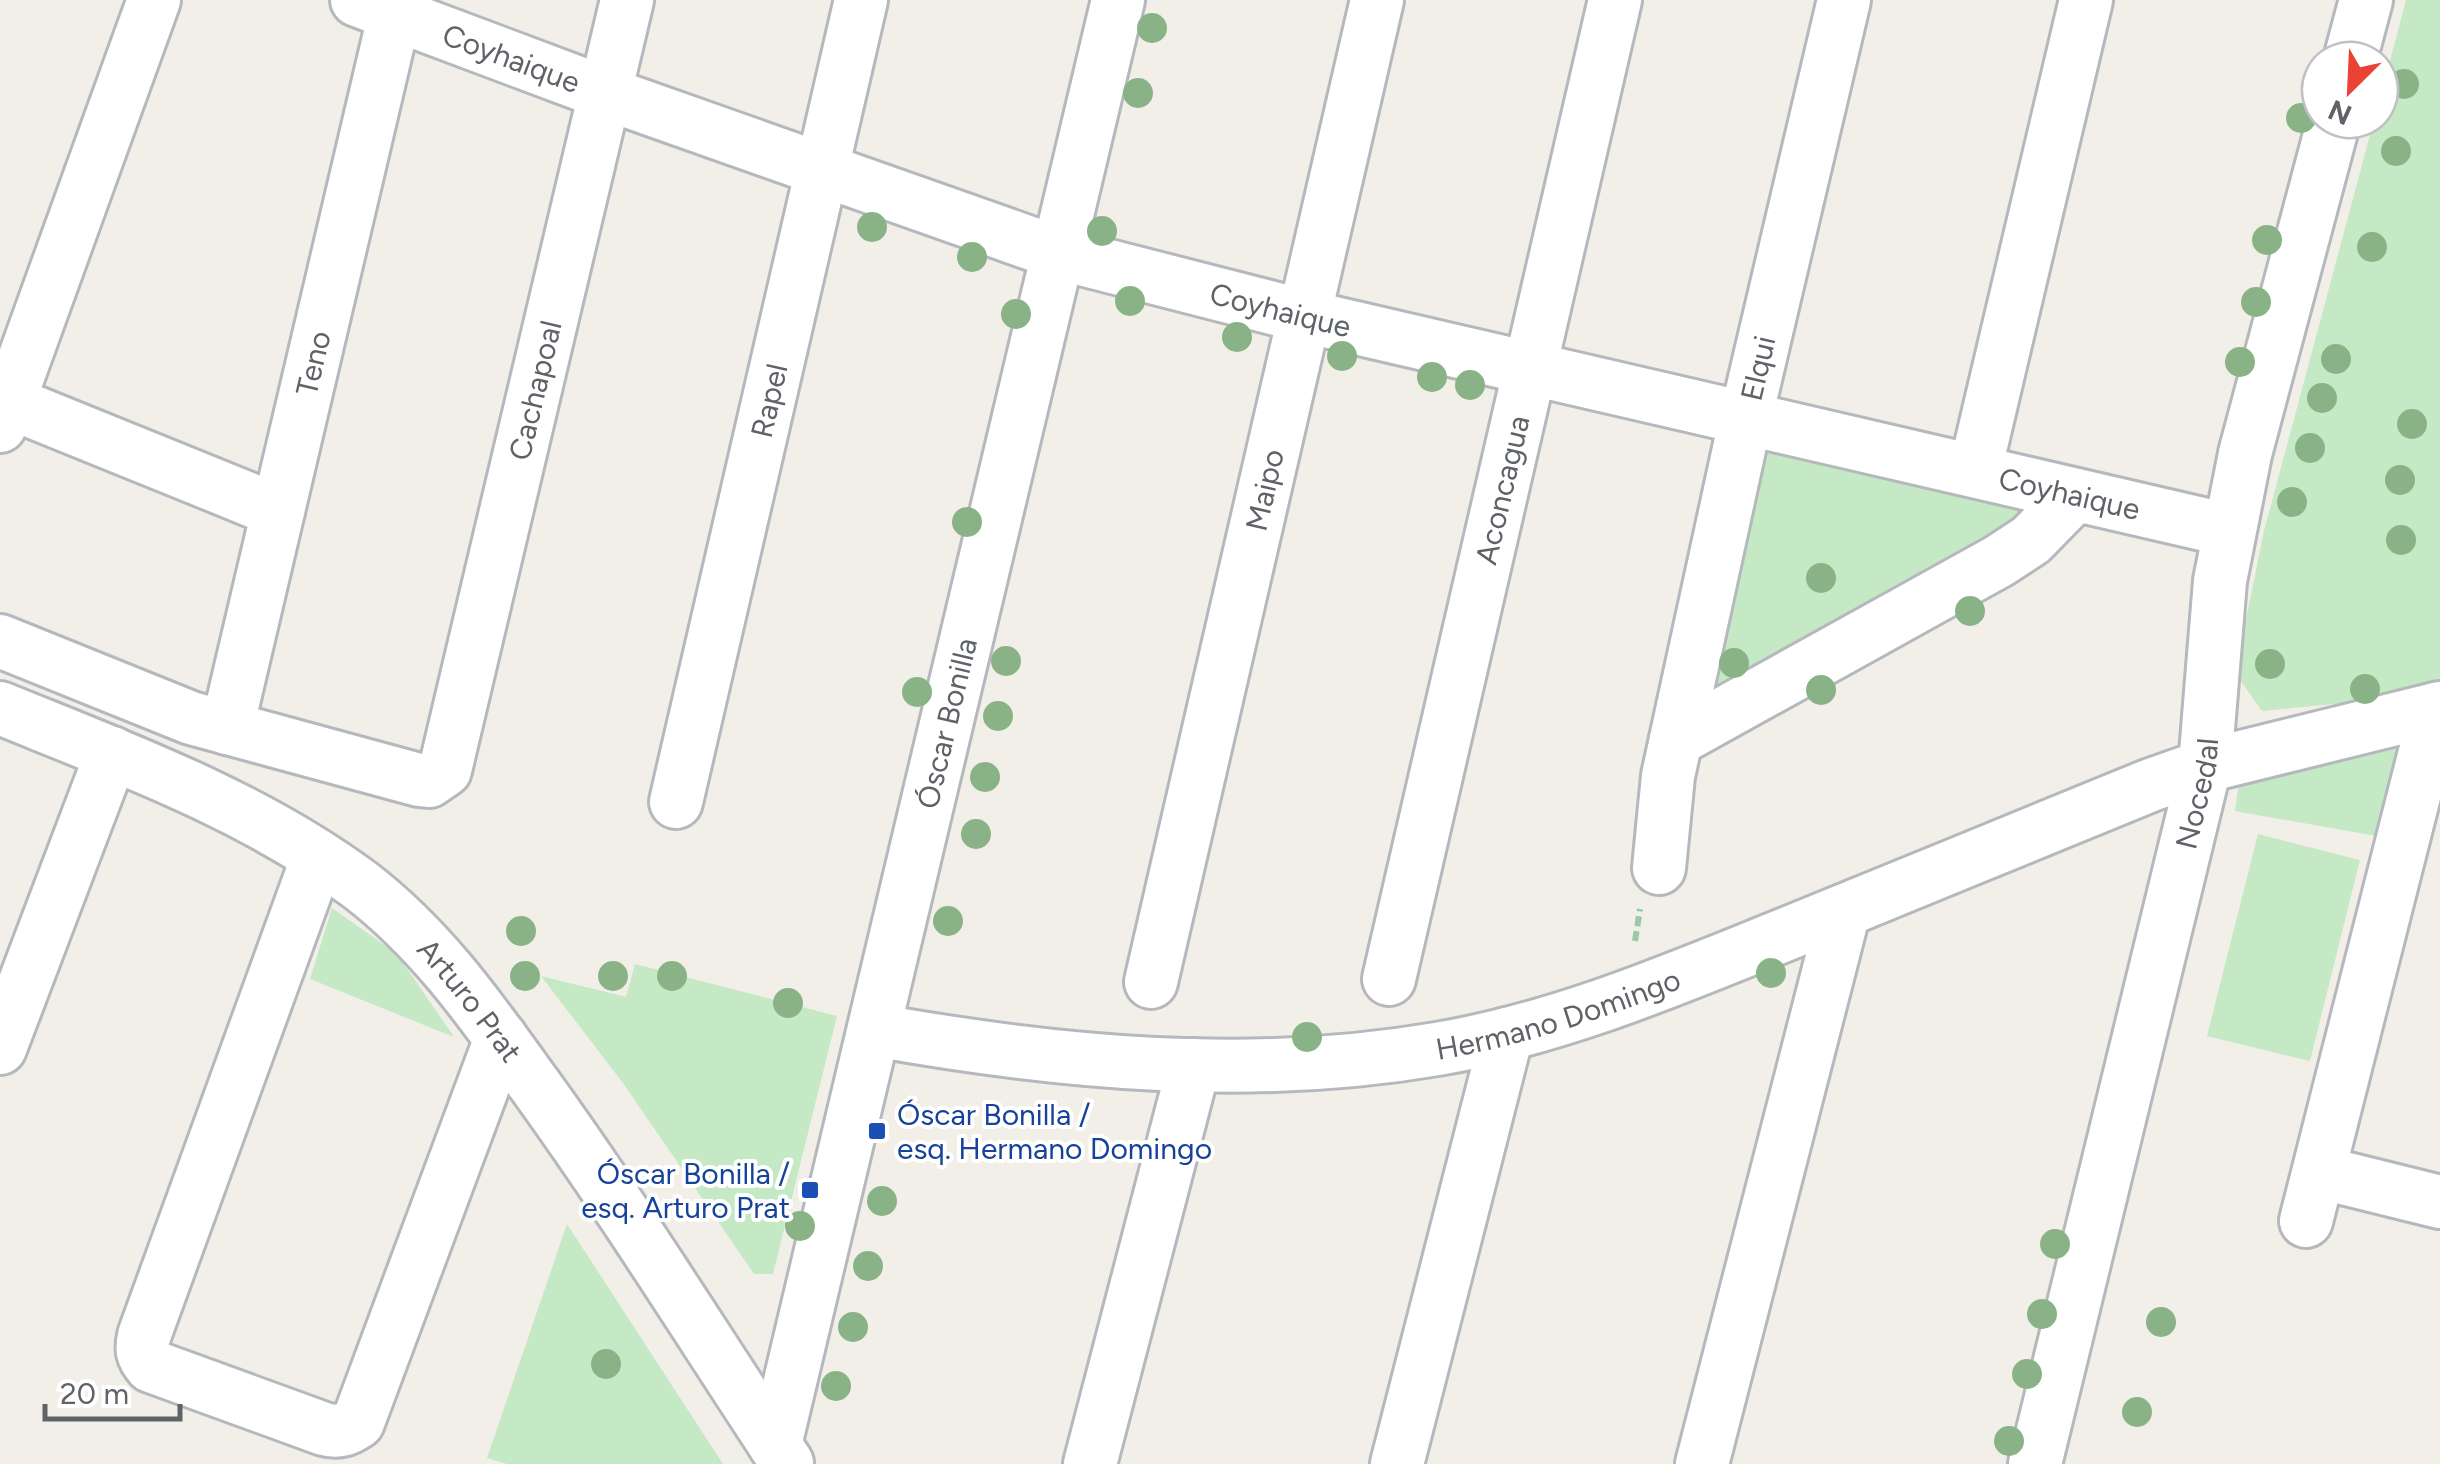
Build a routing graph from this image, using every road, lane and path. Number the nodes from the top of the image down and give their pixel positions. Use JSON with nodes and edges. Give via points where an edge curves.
{"nodes":[{"id":1,"x":154,"y":0,"type":"edge"},
{"id":2,"x":627,"y":0,"type":"edge"},
{"id":3,"x":860,"y":0,"type":"edge"},
{"id":4,"x":1118,"y":0,"type":"edge"},
{"id":5,"x":1376,"y":0,"type":"edge"},
{"id":6,"x":1614,"y":0,"type":"edge"},
{"id":7,"x":1844,"y":0,"type":"edge"},
{"id":8,"x":2086,"y":0,"type":"edge"},
{"id":9,"x":2366,"y":0,"type":"edge"},
{"id":10,"x":383,"y":5,"type":"edge"},
{"id":11,"x":2355,"y":40,"type":"edge"},
{"id":12,"x":605,"y":93,"type":"junction"},
{"id":13,"x":2329,"y":140,"type":"edge"},
{"id":14,"x":821,"y":171,"type":"junction"},
{"id":15,"x":1058,"y":253,"type":"junction"},
{"id":16,"x":1304,"y":316,"type":"junction"},
{"id":17,"x":1530,"y":368,"type":"junction"},
{"id":18,"x":4,"y":414,"type":"edge"},
{"id":19,"x":1746,"y":417,"type":"junction"},
{"id":20,"x":1975,"y":471,"type":"junction"},
{"id":21,"x":2075,"y":495,"type":"junction"},
{"id":22,"x":278,"y":511,"type":"junction"},
{"id":23,"x":2228,"y":530,"type":"junction"},
{"id":24,"x":0,"y":640,"type":"edge"},
{"id":25,"x":0,"y":708,"type":"edge"},
{"id":26,"x":2438,"y":708,"type":"edge"},
{"id":27,"x":227,"y":728,"type":"junction"},
{"id":28,"x":1676,"y":740,"type":"junction"},
{"id":29,"x":112,"y":754,"type":"junction"},
{"id":30,"x":2205,"y":766,"type":"junction"},
{"id":31,"x":676,"y":802,"type":"dead end"},
{"id":32,"x":2421,"y":851,"type":"edge"},
{"id":33,"x":318,"y":858,"type":"junction"},
{"id":34,"x":1660,"y":868,"type":"joint"},
{"id":35,"x":1844,"y":910,"type":"junction"},
{"id":36,"x":1389,"y":979,"type":"dead end"},
{"id":37,"x":1151,"y":982,"type":"dead end"},
{"id":38,"x":12,"y":983,"type":"edge"},
{"id":39,"x":1625,"y":1000,"type":"junction"},
{"id":40,"x":874,"y":1030,"type":"junction"},
{"id":41,"x":1507,"y":1034,"type":"junction"},
{"id":42,"x":501,"y":1038,"type":"junction"},
{"id":43,"x":0,"y":1048,"type":"edge"},
{"id":44,"x":1194,"y":1066,"type":"junction"},
{"id":45,"x":2440,"y":1202,"type":"edge"},
{"id":46,"x":781,"y":1454,"type":"edge"},
{"id":47,"x":1090,"y":1464,"type":"edge"},
{"id":48,"x":1397,"y":1464,"type":"edge"},
{"id":49,"x":1702,"y":1464,"type":"edge"},
{"id":50,"x":2035,"y":1464,"type":"edge"}],
"edges":[{"from":1,"to":18,"type":"street"},
{"from":2,"to":12,"type":"street","name":"Cachapoal"},
{"from":3,"to":14,"type":"street","name":"Rapel"},
{"from":4,"to":15,"type":"street","name":"Óscar Bonilla"},
{"from":5,"to":16,"type":"street","name":"Maipo"},
{"from":6,"to":17,"type":"street","name":"Aconcagua"},
{"from":7,"to":19,"type":"street","name":"Elqui"},
{"from":8,"to":20,"type":"street"},
{"from":9,"to":11,"type":"street"},
{"from":10,"to":12,"type":"street","name":"Coyhaique"},
{"from":10,"to":22,"type":"street","name":"Teno"},
{"from":12,"to":14,"type":"street","name":"Coyhaique"},
{"from":12,"to":27,"type":"street","name":"Cachapoal","via":[[449,761],[438,778],[420,780]]},
{"from":13,"to":23,"type":"street","name":"Nocedal"},
{"from":14,"to":15,"type":"street","name":"Coyhaique"},
{"from":14,"to":31,"type":"street","name":"Rapel"},
{"from":15,"to":16,"type":"street","name":"Coyhaique"},
{"from":15,"to":40,"type":"street","name":"Óscar Bonilla"},
{"from":16,"to":17,"type":"street","name":"Coyhaique"},
{"from":16,"to":37,"type":"street","name":"Maipo"},
{"from":17,"to":19,"type":"street","name":"Coyhaique"},
{"from":17,"to":36,"type":"street","name":"Aconcagua"},
{"from":18,"to":22,"type":"street"},
{"from":19,"to":20,"type":"street","name":"Coyhaique"},
{"from":19,"to":28,"type":"street","name":"Elqui"},
{"from":20,"to":21,"type":"street","name":"Coyhaique"},
{"from":21,"to":23,"type":"street","name":"Coyhaique"},
{"from":21,"to":28,"type":"street","via":[[2000,561]]},
{"from":22,"to":27,"type":"street","name":"Teno"},
{"from":23,"to":30,"type":"street","name":"Nocedal"},
{"from":24,"to":27,"type":"street"},
{"from":25,"to":29,"type":"street","name":"Arturo Prat"},
{"from":26,"to":30,"type":"street","name":"Hermano Domingo"},
{"from":26,"to":32,"type":"street"},
{"from":28,"to":34,"type":"street","name":"Elqui"},
{"from":29,"to":33,"type":"street","name":"Arturo Prat","via":[[226,804]]},
{"from":29,"to":38,"type":"street"},
{"from":30,"to":35,"type":"street","name":"Hermano Domingo"},
{"from":30,"to":50,"type":"street","name":"Nocedal"},
{"from":32,"to":45,"type":"street","via":[[2313,1196]]},
{"from":33,"to":42,"type":"street","name":"Arturo Prat","via":[[360,886],[439,958]]},
{"from":33,"to":42,"type":"street","via":[[144,1336],[144,1358],[161,1372],[324,1430],[358,1422]]},
{"from":34,"to":39,"type":"path","via":[[1642,902]]},
{"from":35,"to":39,"type":"street","name":"Hermano Domingo"},
{"from":35,"to":49,"type":"street"},
{"from":38,"to":43,"type":"street"},
{"from":39,"to":41,"type":"street","name":"Hermano Domingo"},
{"from":40,"to":44,"type":"street","name":"Hermano Domingo","via":[[1046,1056]]},
{"from":40,"to":46,"type":"street","name":"Óscar Bonilla"},
{"from":41,"to":44,"type":"street","name":"Hermano Domingo","via":[[1371,1059]]},
{"from":41,"to":48,"type":"street"},
{"from":42,"to":46,"type":"street","name":"Arturo Prat","via":[[618,1202]]},
{"from":44,"to":47,"type":"street"}]}
